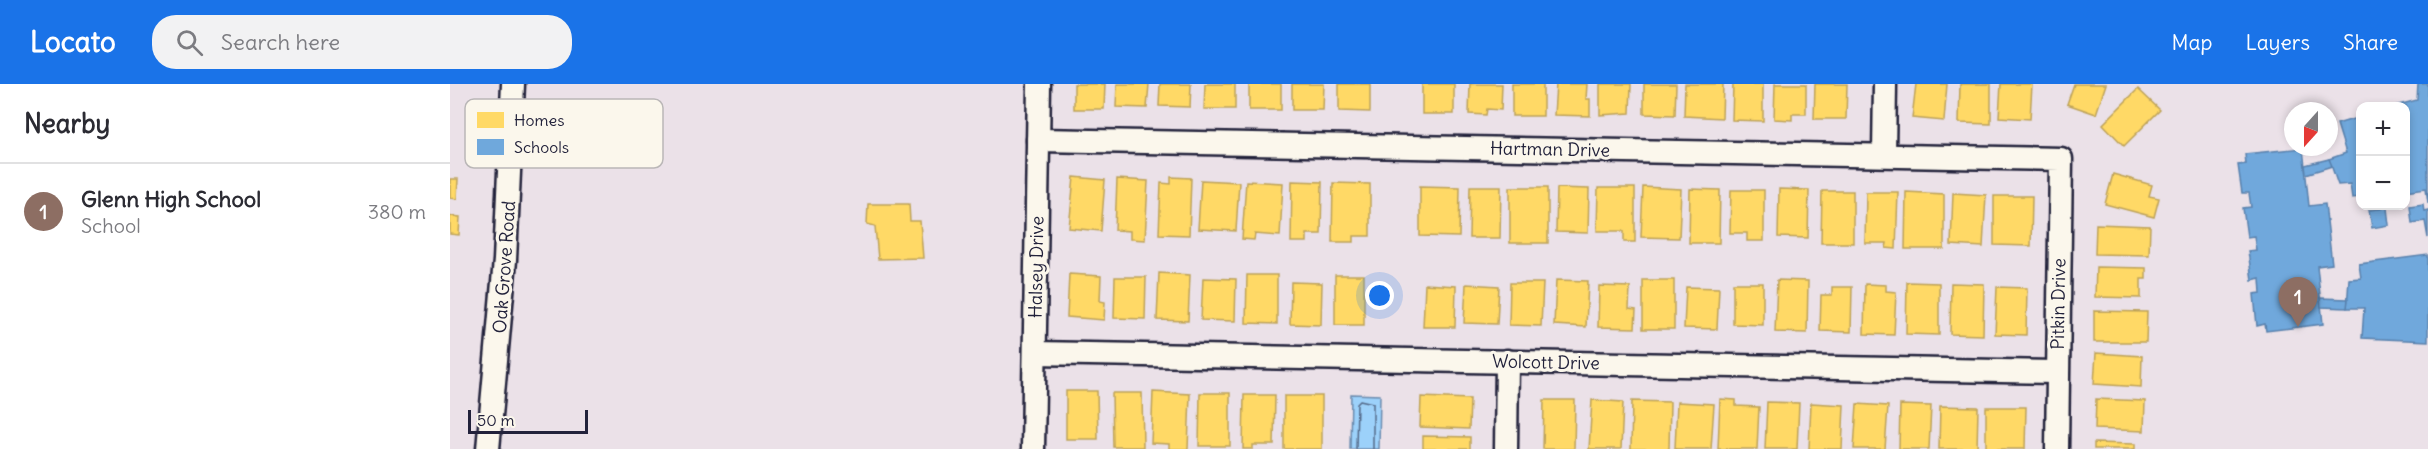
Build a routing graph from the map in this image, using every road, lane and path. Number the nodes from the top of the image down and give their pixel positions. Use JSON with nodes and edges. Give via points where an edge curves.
{"nodes":[{"id":1,"x":513,"y":84,"type":"edge"},
{"id":2,"x":1039,"y":84,"type":"edge"},
{"id":3,"x":1885,"y":84,"type":"edge"},
{"id":4,"x":512,"y":99,"type":"edge"},
{"id":5,"x":1038,"y":140,"type":"junction"},
{"id":6,"x":1884,"y":154,"type":"junction"},
{"id":7,"x":2061,"y":159,"type":"joint"},
{"id":8,"x":509,"y":168,"type":"edge"},
{"id":9,"x":1035,"y":353,"type":"junction"},
{"id":10,"x":1507,"y":361,"type":"junction"},
{"id":11,"x":2056,"y":372,"type":"junction"},
{"id":12,"x":488,"y":449,"type":"edge"},
{"id":13,"x":1033,"y":449,"type":"edge"},
{"id":14,"x":1506,"y":449,"type":"edge"},
{"id":15,"x":2057,"y":449,"type":"edge"}],
"edges":[{"from":1,"to":4,"type":"street","name":"Oak Grove Road"},
{"from":2,"to":5,"type":"street","name":"Halsey Drive"},
{"from":3,"to":6,"type":"street"},
{"from":5,"to":6,"type":"street","name":"Hartman Drive"},
{"from":5,"to":9,"type":"street","name":"Halsey Drive"},
{"from":6,"to":7,"type":"street","name":"Hartman Drive"},
{"from":7,"to":11,"type":"street","name":"Pitkin Drive"},
{"from":8,"to":12,"type":"street","name":"Oak Grove Road"},
{"from":9,"to":10,"type":"street","name":"Wolcott Drive"},
{"from":9,"to":13,"type":"street","name":"Halsey Drive"},
{"from":10,"to":11,"type":"street","name":"Wolcott Drive"},
{"from":10,"to":14,"type":"street"},
{"from":11,"to":15,"type":"street","name":"Pitkin Drive"}]}
